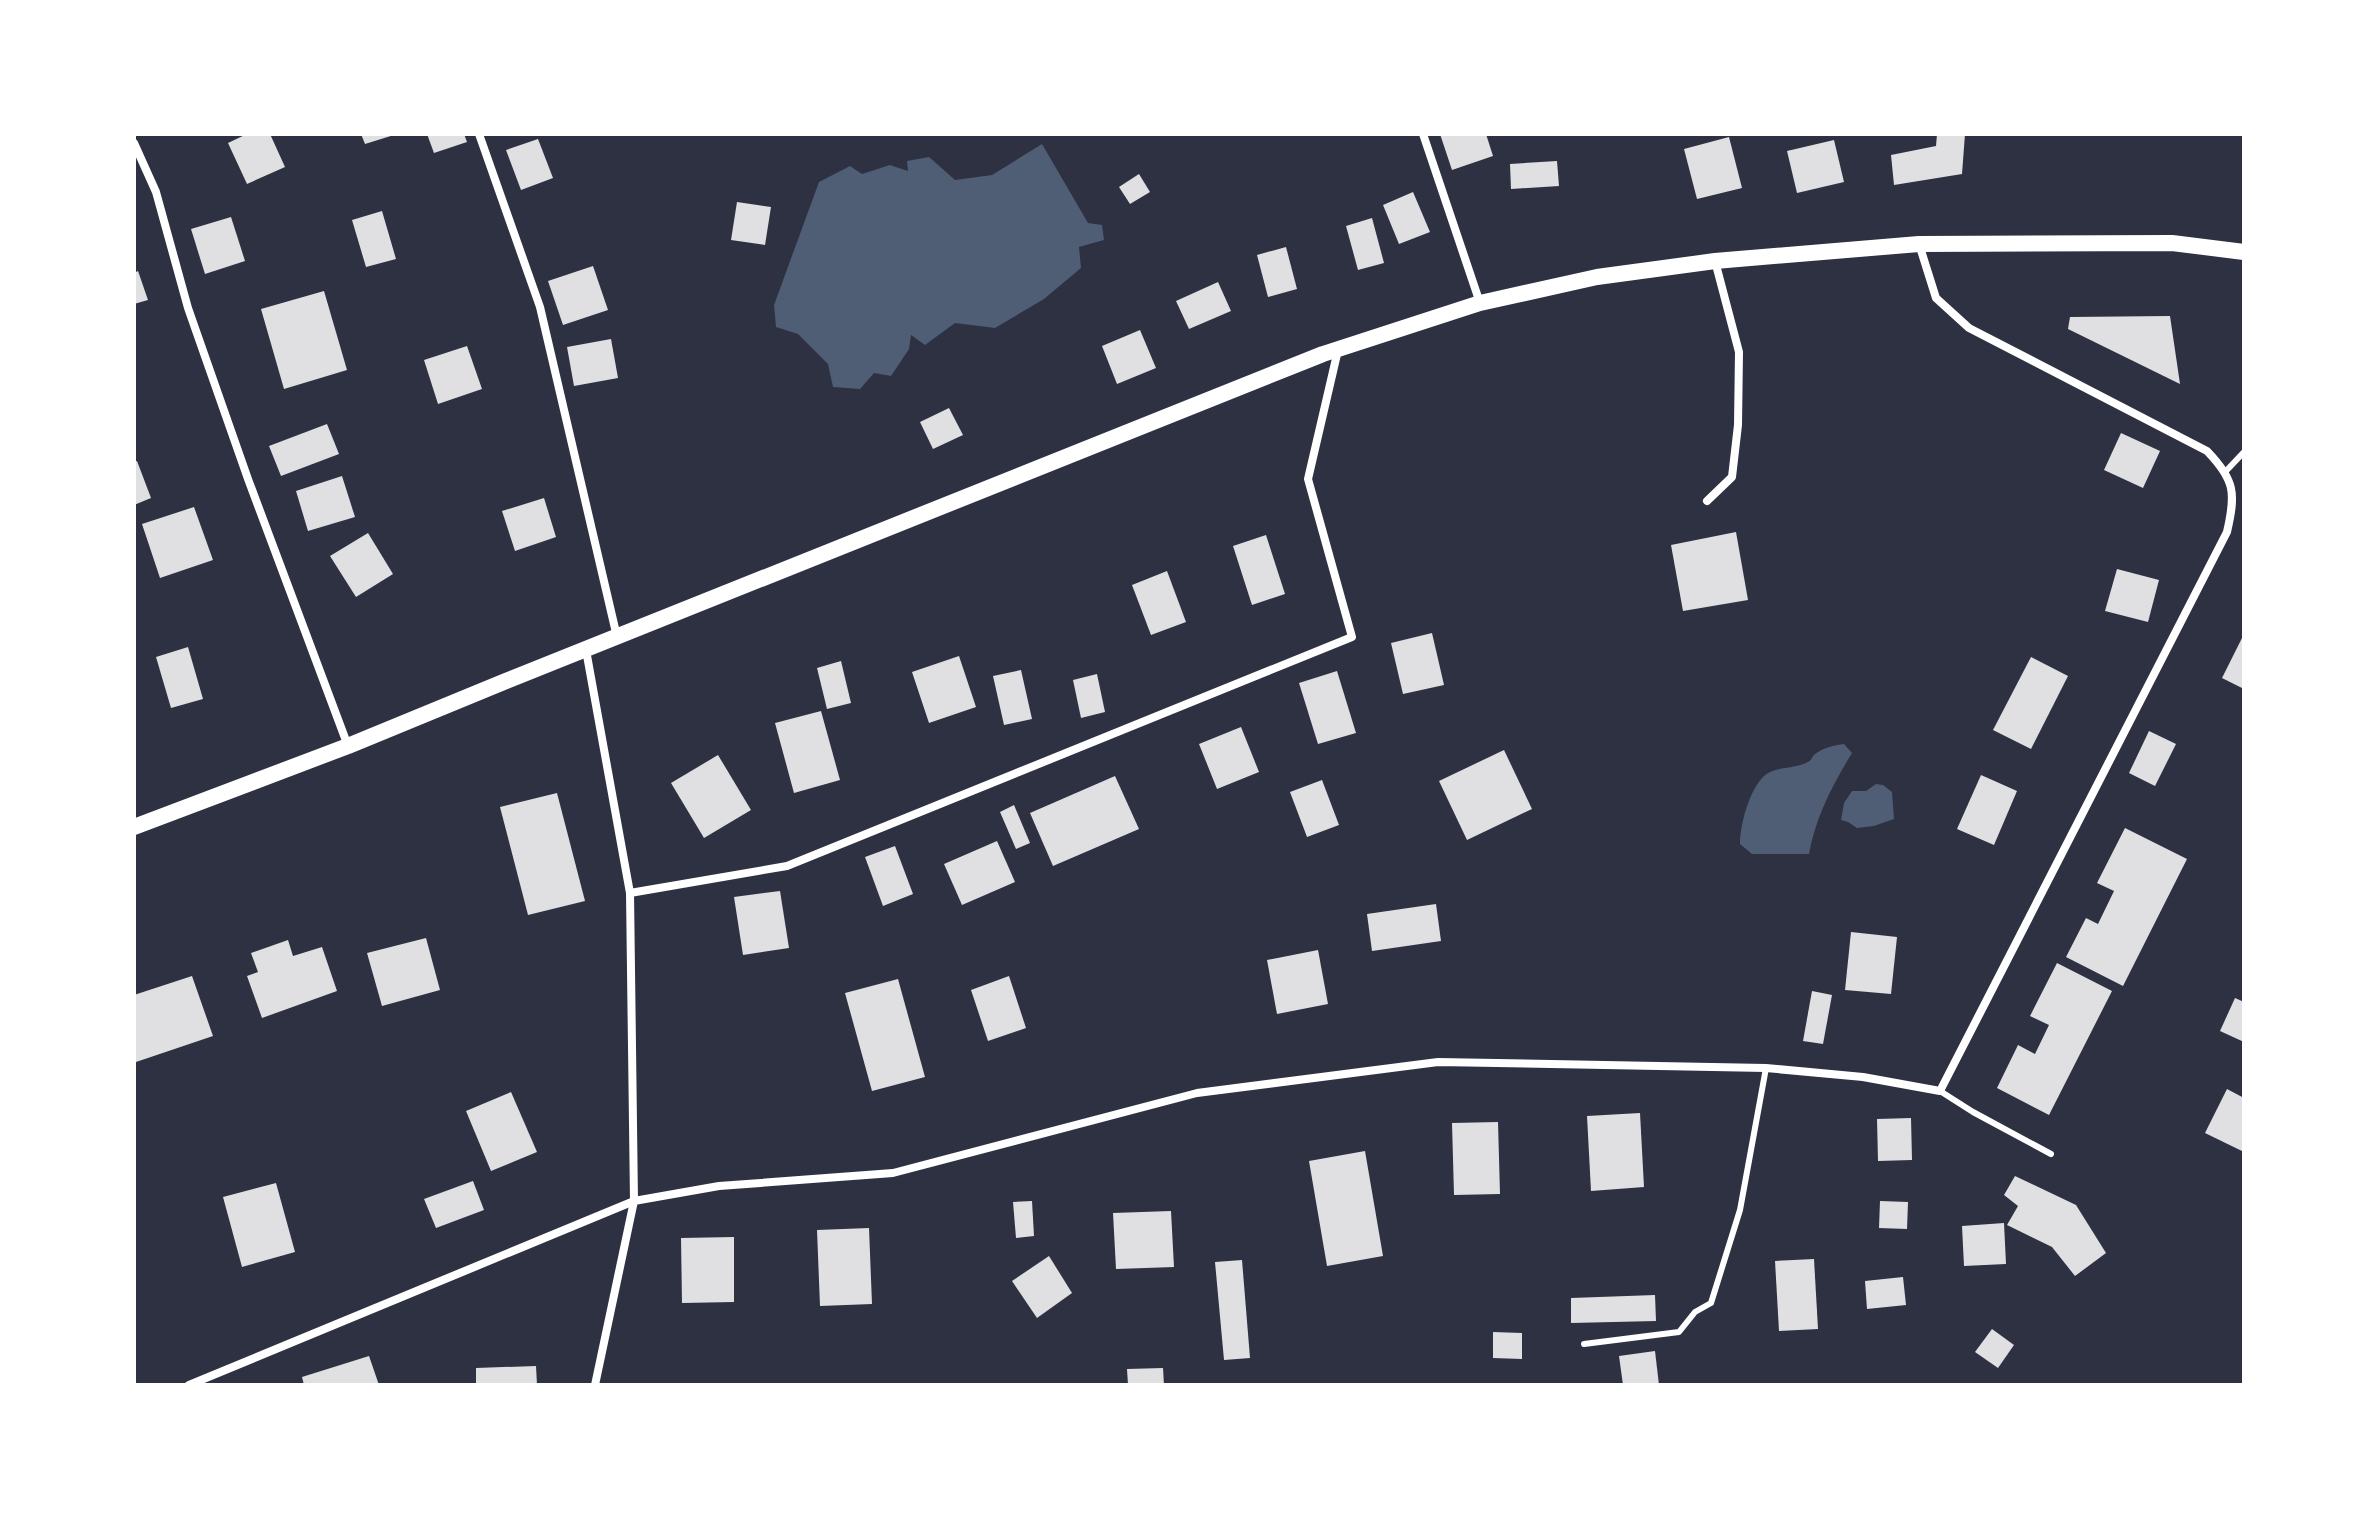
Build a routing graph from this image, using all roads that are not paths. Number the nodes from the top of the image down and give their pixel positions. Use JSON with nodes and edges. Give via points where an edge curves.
{"nodes":[{"id":1,"x":479,"y":134,"type":"edge"},
{"id":2,"x":1423,"y":134,"type":"edge"},
{"id":3,"x":134,"y":143,"type":"edge"},
{"id":4,"x":1919,"y":244,"type":"junction"},
{"id":5,"x":2244,"y":252,"type":"edge"},
{"id":6,"x":1715,"y":261,"type":"junction"},
{"id":7,"x":1480,"y":303,"type":"junction"},
{"id":8,"x":1339,"y":349,"type":"junction"},
{"id":9,"x":2244,"y":452,"type":"edge"},
{"id":10,"x":2226,"y":471,"type":"junction"},
{"id":11,"x":1707,"y":501,"type":"dead end"},
{"id":12,"x":617,"y":637,"type":"junction"},
{"id":13,"x":586,"y":649,"type":"junction"},
{"id":14,"x":348,"y":746,"type":"junction"},
{"id":15,"x":134,"y":827,"type":"edge"},
{"id":16,"x":630,"y":893,"type":"junction"},
{"id":17,"x":1766,"y":1068,"type":"junction"},
{"id":18,"x":1940,"y":1091,"type":"junction"},
{"id":19,"x":2051,"y":1154,"type":"dead end"},
{"id":20,"x":634,"y":1201,"type":"junction"},
{"id":21,"x":1584,"y":1344,"type":"dead end"},
{"id":22,"x":189,"y":1385,"type":"edge"},
{"id":23,"x":595,"y":1385,"type":"edge"}],
"edges":[{"from":1,"to":12,"type":"street","via":[[540,307]]},
{"from":2,"to":7,"type":"street"},
{"from":3,"to":14,"type":"street","via":[[156,192],[198,337]]},
{"from":4,"to":5,"type":"main road","via":[[2172,243]]},
{"from":4,"to":6,"type":"main road"},
{"from":4,"to":10,"type":"street","via":[[1936,298],[1969,328],[2207,451]]},
{"from":6,"to":7,"type":"main road","via":[[1597,277]]},
{"from":6,"to":11,"type":"street","via":[[1739,352],[1738,425],[1732,477]]},
{"from":7,"to":8,"type":"main road"},
{"from":8,"to":12,"type":"main road"},
{"from":8,"to":16,"type":"street","via":[[1308,479],[1352,637],[787,866]]},
{"from":9,"to":10,"type":"lane"},
{"from":10,"to":18,"type":"street","via":[[2234,502],[2227,532]]},
{"from":12,"to":13,"type":"main road"},
{"from":13,"to":14,"type":"main road"},
{"from":13,"to":16,"type":"street"},
{"from":14,"to":15,"type":"main road"},
{"from":16,"to":20,"type":"street"},
{"from":17,"to":18,"type":"street"},
{"from":17,"to":20,"type":"street","via":[[1438,1062],[1197,1093],[893,1173],[719,1186]]},
{"from":17,"to":21,"type":"lane","via":[[1740,1210],[1711,1303],[1695,1312],[1679,1332]]},
{"from":18,"to":19,"type":"lane"},
{"from":20,"to":22,"type":"street"},
{"from":20,"to":23,"type":"street"}]}
